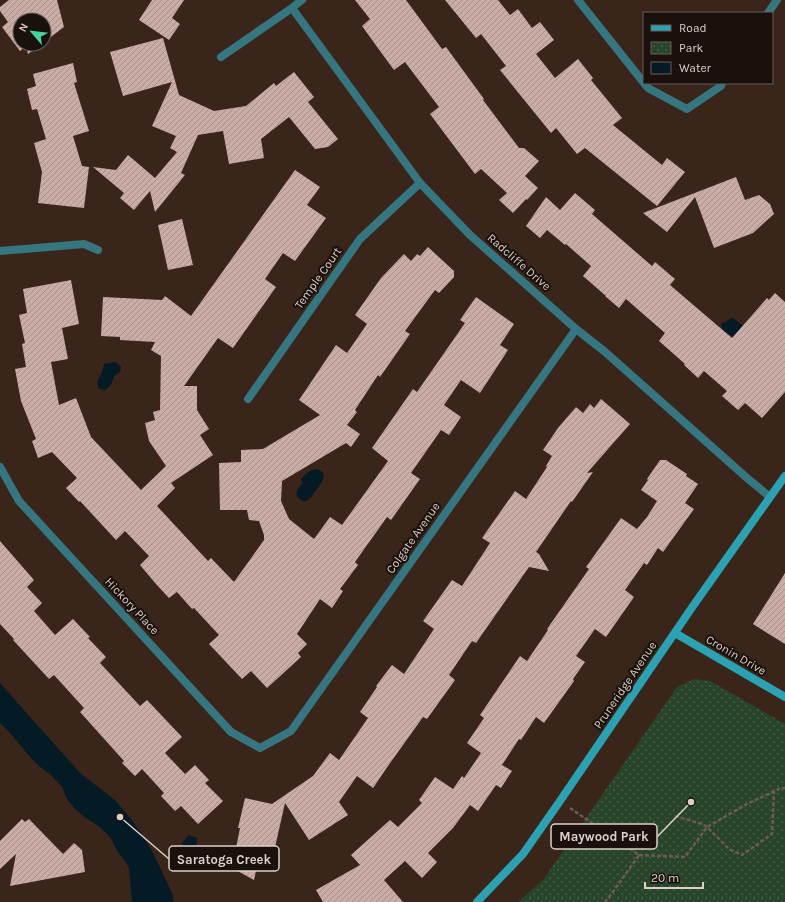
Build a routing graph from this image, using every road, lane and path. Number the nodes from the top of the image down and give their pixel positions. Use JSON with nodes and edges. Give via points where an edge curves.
{"nodes":[{"id":1,"x":302,"y":0,"type":"edge"},
{"id":2,"x":578,"y":0,"type":"edge"},
{"id":3,"x":777,"y":0,"type":"edge"},
{"id":4,"x":292,"y":8,"type":"junction"},
{"id":5,"x":769,"y":12,"type":"edge"},
{"id":6,"x":221,"y":57,"type":"dead end"},
{"id":7,"x":643,"y":82,"type":"edge"},
{"id":8,"x":645,"y":84,"type":"edge"},
{"id":9,"x":722,"y":84,"type":"edge"},
{"id":10,"x":420,"y":183,"type":"junction"},
{"id":11,"x":98,"y":250,"type":"dead end"},
{"id":12,"x":0,"y":252,"type":"edge"},
{"id":13,"x":576,"y":329,"type":"junction"},
{"id":14,"x":248,"y":399,"type":"dead end"},
{"id":15,"x":0,"y":467,"type":"edge"},
{"id":16,"x":785,"y":476,"type":"edge"},
{"id":17,"x":770,"y":497,"type":"junction"},
{"id":18,"x":675,"y":633,"type":"junction"},
{"id":19,"x":785,"y":697,"type":"edge"},
{"id":20,"x":260,"y":748,"type":"joint"},
{"id":21,"x":785,"y":788,"type":"edge"},
{"id":22,"x":774,"y":792,"type":"junction"},
{"id":23,"x":560,"y":801,"type":"junction"},
{"id":24,"x":675,"y":816,"type":"dead end"},
{"id":25,"x":707,"y":827,"type":"junction"},
{"id":26,"x":639,"y":855,"type":"junction"},
{"id":27,"x":477,"y":902,"type":"edge"},
{"id":28,"x":605,"y":902,"type":"edge"}],
"edges":[{"from":1,"to":4,"type":"street"},
{"from":2,"to":7,"type":"street"},
{"from":3,"to":5,"type":"street"},
{"from":4,"to":6,"type":"street"},
{"from":4,"to":10,"type":"street","name":"Radcliffe Drive"},
{"from":8,"to":9,"type":"street","via":[[687,109]]},
{"from":10,"to":13,"type":"street","name":"Radcliffe Drive","via":[[470,235]]},
{"from":10,"to":14,"type":"street","name":"Temple Court","via":[[360,239]]},
{"from":11,"to":12,"type":"street","via":[[84,244]]},
{"from":13,"to":17,"type":"street","name":"Radcliffe Drive"},
{"from":13,"to":20,"type":"street","name":"Colgate Avenue","via":[[291,731]]},
{"from":15,"to":20,"type":"street","name":"Hickory Place","via":[[19,501],[231,732]]},
{"from":16,"to":17,"type":"main road","name":"Pruneridge Avenue"},
{"from":17,"to":18,"type":"main road","name":"Pruneridge Avenue"},
{"from":18,"to":19,"type":"main road","name":"Cronin Drive"},
{"from":18,"to":23,"type":"main road","name":"Pruneridge Avenue"},
{"from":21,"to":22,"type":"path"},
{"from":22,"to":25,"type":"path"},
{"from":22,"to":25,"type":"path","via":[[772,834],[742,855],[729,850]]},
{"from":23,"to":26,"type":"path"},
{"from":23,"to":27,"type":"main road","name":"Pruneridge Avenue","via":[[523,854]]},
{"from":24,"to":25,"type":"path"},
{"from":25,"to":26,"type":"path","via":[[685,857]]},
{"from":26,"to":28,"type":"path"}]}
